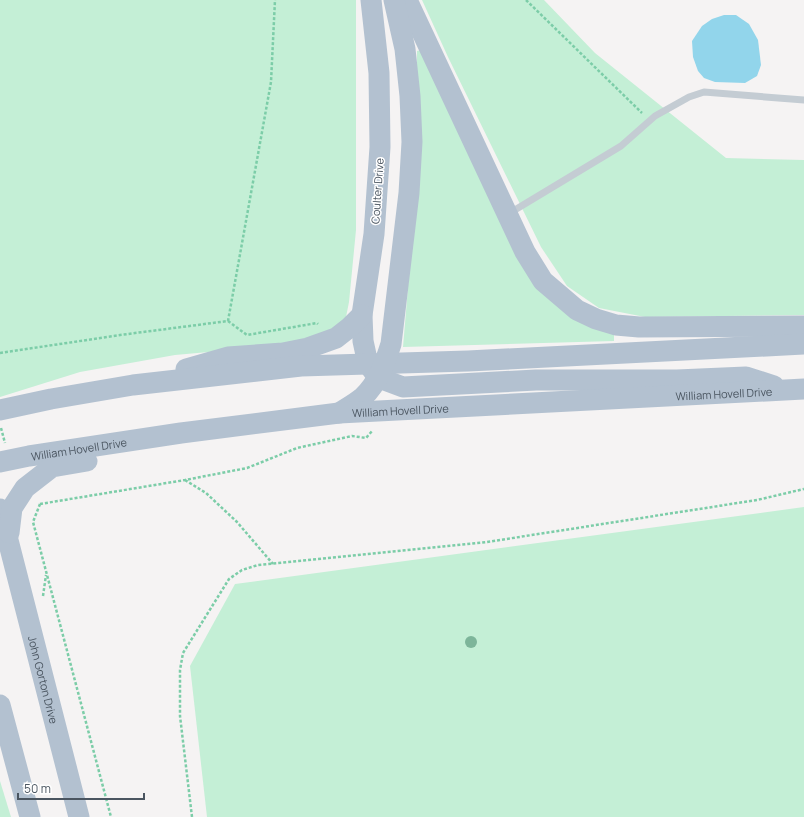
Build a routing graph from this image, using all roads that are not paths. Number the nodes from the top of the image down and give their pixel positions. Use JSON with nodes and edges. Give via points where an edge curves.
{"nodes":[{"id":1,"x":371,"y":0,"type":"edge"},
{"id":2,"x":394,"y":0,"type":"edge"},
{"id":3,"x":407,"y":0,"type":"edge"},
{"id":4,"x":804,"y":100,"type":"edge"},
{"id":5,"x":508,"y":215,"type":"junction"},
{"id":6,"x":362,"y":315,"type":"junction"},
{"id":7,"x":804,"y":326,"type":"edge"},
{"id":8,"x":804,"y":344,"type":"edge"},
{"id":9,"x":377,"y":368,"type":"junction"},
{"id":10,"x":133,"y":385,"type":"junction"},
{"id":11,"x":796,"y":390,"type":"edge"},
{"id":12,"x":0,"y":410,"type":"edge"},
{"id":13,"x":339,"y":414,"type":"junction"},
{"id":14,"x":181,"y":433,"type":"junction"},
{"id":15,"x":0,"y":462,"type":"edge"},
{"id":16,"x":0,"y":509,"type":"edge"},
{"id":17,"x":9,"y":542,"type":"junction"},
{"id":18,"x":0,"y":705,"type":"edge"},
{"id":19,"x":30,"y":817,"type":"edge"},
{"id":20,"x":79,"y":817,"type":"edge"}],
"edges":[{"from":1,"to":6,"type":"main road","name":"Coulter Drive","via":[[379,73],[380,147],[374,234]]},
{"from":2,"to":9,"type":"main road","via":[[405,49],[412,142],[409,193],[391,344]]},
{"from":3,"to":5,"type":"main road"},
{"from":4,"to":5,"type":"lane","via":[[704,92],[689,97],[655,116],[621,146]]},
{"from":5,"to":7,"type":"main road","via":[[525,252],[543,281],[577,310],[596,319],[616,325],[639,327]]},
{"from":6,"to":9,"type":"main road","name":"Coulter Drive","via":[[363,341]]},
{"from":6,"to":10,"type":"main road","via":[[336,338],[308,348],[282,353],[228,357]]},
{"from":8,"to":9,"type":"main road","via":[[476,360]]},
{"from":9,"to":10,"type":"main road","via":[[301,366]]},
{"from":9,"to":11,"type":"main road","via":[[403,387],[536,380],[677,380],[746,377]]},
{"from":9,"to":13,"type":"main road","via":[[363,397]]},
{"from":10,"to":12,"type":"main road"},
{"from":11,"to":13,"type":"main road","name":"William Hovell Drive"},
{"from":13,"to":14,"type":"main road","name":"William Hovell Drive"},
{"from":14,"to":15,"type":"main road","name":"William Hovell Drive"},
{"from":14,"to":17,"type":"main road","via":[[143,450],[52,467],[25,488],[12,508]]},
{"from":16,"to":17,"type":"main road","name":"John Gorton Drive"},
{"from":17,"to":20,"type":"main road","name":"John Gorton Drive"},
{"from":18,"to":19,"type":"main road"}]}
